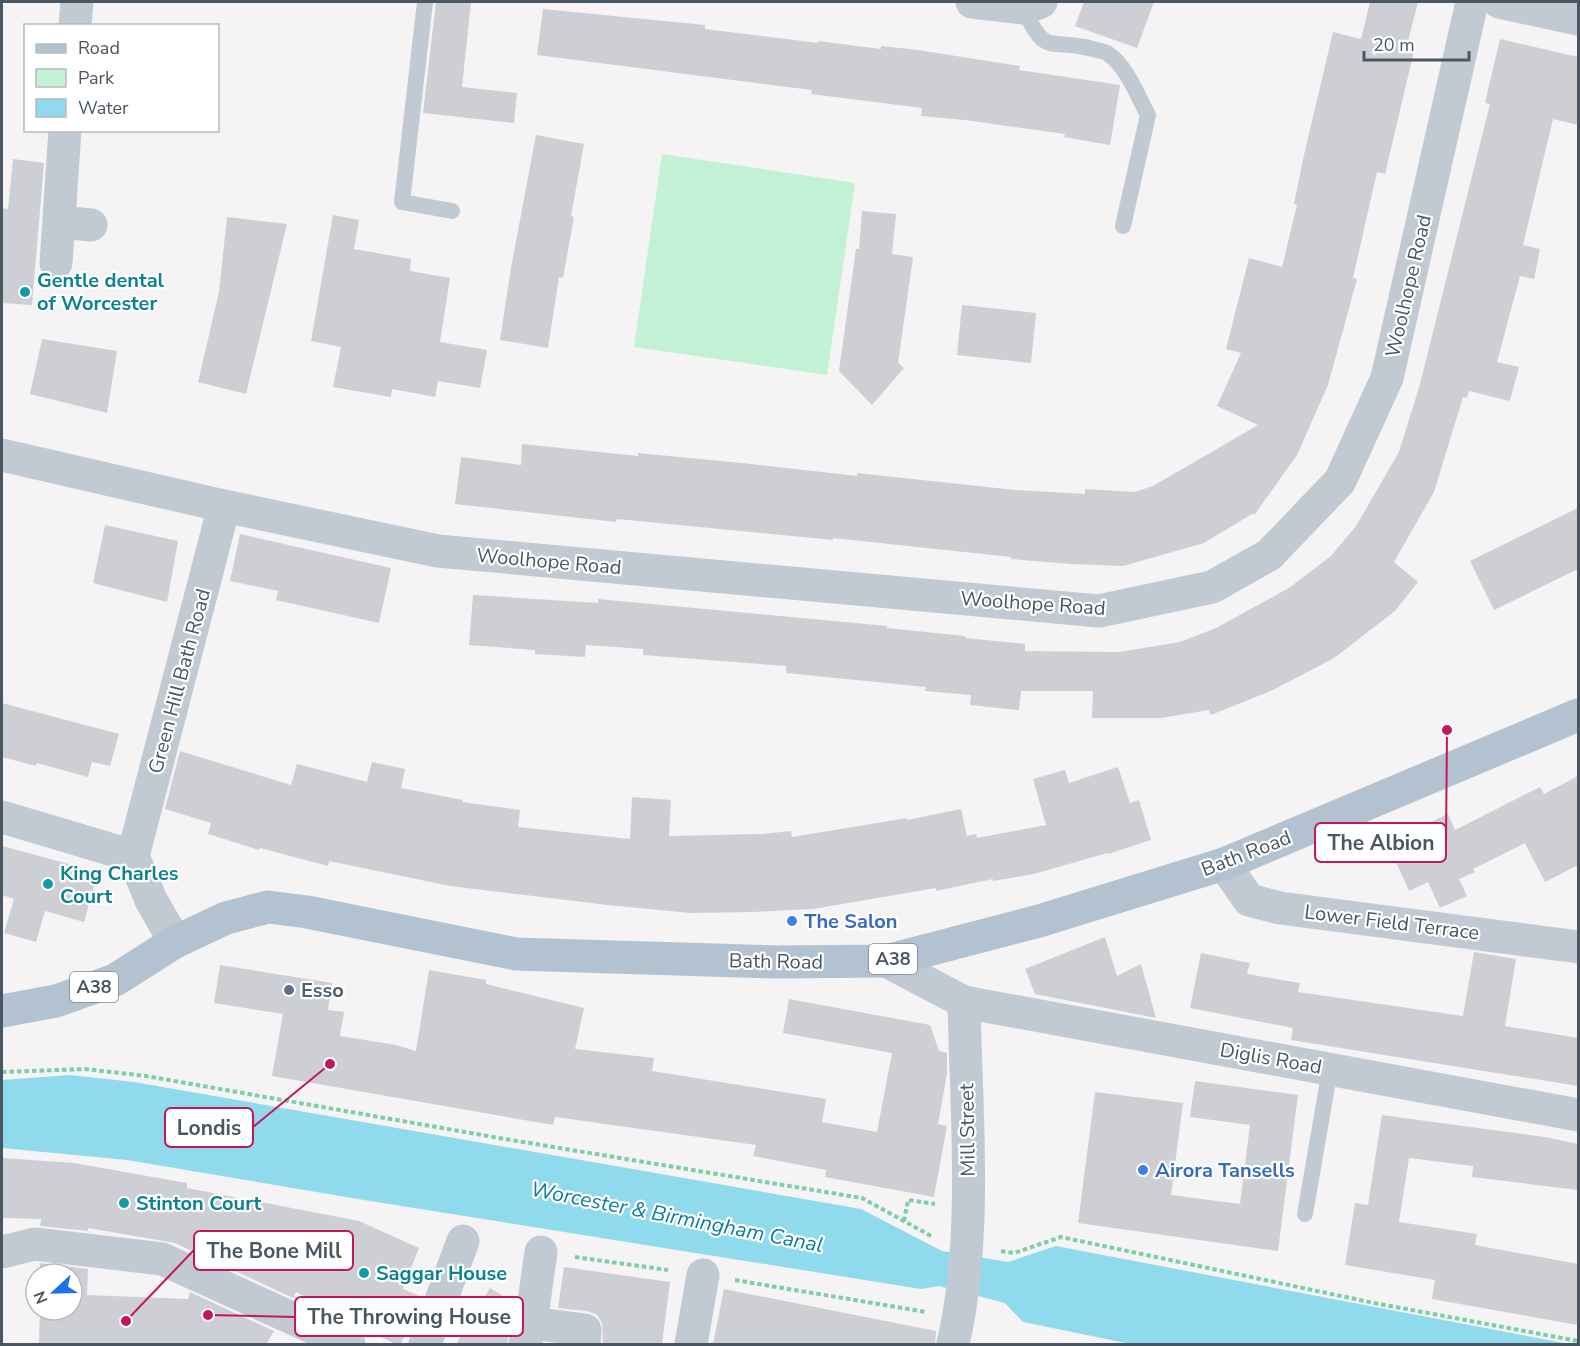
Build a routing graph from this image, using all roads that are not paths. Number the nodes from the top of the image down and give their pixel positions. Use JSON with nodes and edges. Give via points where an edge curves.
{"nodes":[{"id":1,"x":77,"y":2,"type":"edge"},
{"id":2,"x":425,"y":2,"type":"edge"},
{"id":3,"x":972,"y":2,"type":"edge"},
{"id":4,"x":1473,"y":2,"type":"edge"},
{"id":5,"x":1499,"y":2,"type":"edge"},
{"id":6,"x":1033,"y":5,"type":"edge"},
{"id":7,"x":1578,"y":19,"type":"edge"},
{"id":8,"x":75,"y":24,"type":"edge"},
{"id":9,"x":65,"y":132,"type":"edge"},
{"id":10,"x":452,"y":211,"type":"dead end"},
{"id":11,"x":1122,"y":226,"type":"dead end"},
{"id":12,"x":56,"y":263,"type":"dead end"},
{"id":13,"x":2,"y":454,"type":"edge"},
{"id":14,"x":224,"y":506,"type":"junction"},
{"id":15,"x":1578,"y":715,"type":"edge"},
{"id":16,"x":2,"y":817,"type":"edge"},
{"id":17,"x":133,"y":856,"type":"junction"},
{"id":18,"x":1224,"y":864,"type":"junction"},
{"id":19,"x":176,"y":942,"type":"junction"},
{"id":20,"x":1578,"y":947,"type":"edge"},
{"id":21,"x":886,"y":961,"type":"junction"},
{"id":22,"x":964,"y":1002,"type":"junction"},
{"id":23,"x":2,"y":1011,"type":"edge"},
{"id":24,"x":1330,"y":1069,"type":"junction"},
{"id":25,"x":1578,"y":1115,"type":"edge"},
{"id":26,"x":1305,"y":1214,"type":"dead end"},
{"id":27,"x":463,"y":1241,"type":"dead end"},
{"id":28,"x":2,"y":1252,"type":"edge"},
{"id":29,"x":541,"y":1252,"type":"dead end"},
{"id":30,"x":703,"y":1275,"type":"dead end"},
{"id":31,"x":956,"y":1331,"type":"edge"},
{"id":32,"x":528,"y":1334,"type":"edge"},
{"id":33,"x":349,"y":1344,"type":"edge"},
{"id":34,"x":424,"y":1344,"type":"edge"},
{"id":35,"x":584,"y":1344,"type":"edge"},
{"id":36,"x":691,"y":1344,"type":"edge"}],
"edges":[{"from":1,"to":8,"type":"street"},
{"from":2,"to":10,"type":"lane","via":[[402,202]]},
{"from":3,"to":6,"type":"street"},
{"from":4,"to":14,"type":"street","name":"Woolhope Road","via":[[1387,378],[1340,481],[1269,555],[1212,587],[1099,611],[438,551]]},
{"from":5,"to":7,"type":"street"},
{"from":6,"to":11,"type":"lane","via":[[1033,30],[1040,38],[1052,45],[1078,45],[1106,53],[1122,68],[1148,115]]},
{"from":9,"to":12,"type":"street","via":[[61,177],[76,224]]},
{"from":13,"to":14,"type":"street"},
{"from":14,"to":17,"type":"street","name":"Green Hill Bath Road"},
{"from":15,"to":18,"type":"main road","name":"Bath Road","number":"A38"},
{"from":16,"to":17,"type":"street"},
{"from":17,"to":19,"type":"street","via":[[151,900]]},
{"from":18,"to":20,"type":"street","name":"Lower Field Terrace","via":[[1249,900],[1280,908]]},
{"from":18,"to":21,"type":"main road","name":"Bath Road","number":"A38","via":[[1039,921]]},
{"from":19,"to":21,"type":"main road","name":"Bath Road","number":"A38","via":[[226,918],[268,907],[516,954],[776,962]]},
{"from":19,"to":23,"type":"main road","number":"A38","via":[[115,980],[56,1001]]},
{"from":21,"to":22,"type":"street"},
{"from":22,"to":24,"type":"street","name":"Diglis Road"},
{"from":22,"to":31,"type":"street","name":"Mill Street","via":[[969,1216]]},
{"from":24,"to":25,"type":"street","name":"Diglis Road"},
{"from":24,"to":26,"type":"lane"},
{"from":27,"to":34,"type":"street"},
{"from":28,"to":33,"type":"street","via":[[35,1244],[162,1259]]},
{"from":29,"to":32,"type":"street"},
{"from":30,"to":36,"type":"street"},
{"from":32,"to":35,"type":"street","via":[[585,1330]]}]}
